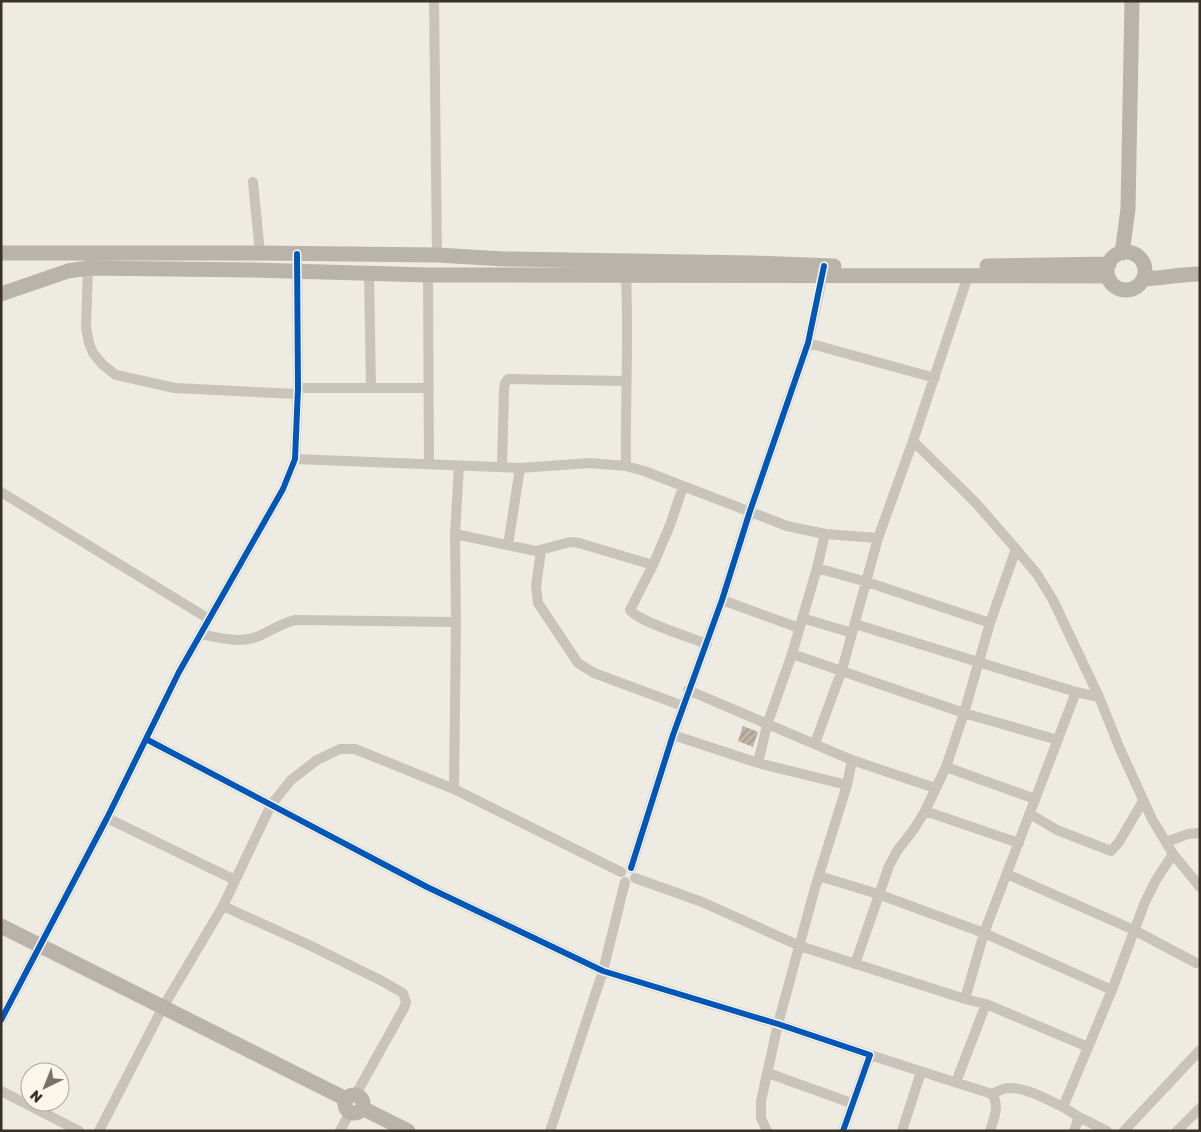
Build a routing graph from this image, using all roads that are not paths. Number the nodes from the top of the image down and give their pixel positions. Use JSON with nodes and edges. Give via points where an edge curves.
{"nodes":[{"id":1,"x":434,"y":1,"type":"edge"},
{"id":2,"x":1132,"y":1,"type":"edge"},
{"id":3,"x":253,"y":182,"type":"dead end"},
{"id":4,"x":1,"y":253,"type":"edge"},
{"id":5,"x":260,"y":253,"type":"junction"},
{"id":6,"x":1128,"y":253,"type":"junction"},
{"id":7,"x":296,"y":254,"type":"junction"},
{"id":8,"x":437,"y":255,"type":"junction"},
{"id":9,"x":88,"y":268,"type":"junction"},
{"id":10,"x":1108,"y":270,"type":"junction"},
{"id":11,"x":297,"y":271,"type":"junction"},
{"id":12,"x":824,"y":271,"type":"junction"},
{"id":13,"x":1144,"y":273,"type":"junction"},
{"id":14,"x":370,"y":274,"type":"junction"},
{"id":15,"x":1200,"y":274,"type":"edge"},
{"id":16,"x":428,"y":275,"type":"junction"},
{"id":17,"x":626,"y":275,"type":"junction"},
{"id":18,"x":968,"y":276,"type":"junction"},
{"id":19,"x":1,"y":294,"type":"edge"},
{"id":20,"x":808,"y":343,"type":"junction"},
{"id":21,"x":935,"y":378,"type":"junction"},
{"id":22,"x":625,"y":381,"type":"junction"},
{"id":23,"x":371,"y":388,"type":"junction"},
{"id":24,"x":428,"y":388,"type":"junction"},
{"id":25,"x":298,"y":391,"type":"junction"},
{"id":26,"x":913,"y":441,"type":"junction"},
{"id":27,"x":295,"y":459,"type":"junction"},
{"id":28,"x":429,"y":464,"type":"junction"},
{"id":29,"x":459,"y":466,"type":"junction"},
{"id":30,"x":626,"y":466,"type":"junction"},
{"id":31,"x":502,"y":467,"type":"junction"},
{"id":32,"x":520,"y":468,"type":"junction"},
{"id":33,"x":683,"y":487,"type":"junction"},
{"id":34,"x":1,"y":492,"type":"edge"},
{"id":35,"x":750,"y":511,"type":"junction"},
{"id":36,"x":455,"y":534,"type":"junction"},
{"id":37,"x":825,"y":534,"type":"junction"},
{"id":38,"x":878,"y":538,"type":"junction"},
{"id":39,"x":508,"y":545,"type":"junction"},
{"id":40,"x":541,"y":550,"type":"junction"},
{"id":41,"x":1016,"y":550,"type":"junction"},
{"id":42,"x":653,"y":565,"type":"junction"},
{"id":43,"x":817,"y":568,"type":"junction"},
{"id":44,"x":867,"y":582,"type":"junction"},
{"id":45,"x":722,"y":600,"type":"junction"},
{"id":46,"x":209,"y":619,"type":"junction"},
{"id":47,"x":456,"y":622,"type":"junction"},
{"id":48,"x":801,"y":623,"type":"junction"},
{"id":49,"x":990,"y":623,"type":"junction"},
{"id":50,"x":853,"y":628,"type":"junction"},
{"id":51,"x":200,"y":634,"type":"junction"},
{"id":52,"x":707,"y":644,"type":"junction"},
{"id":53,"x":792,"y":654,"type":"junction"},
{"id":54,"x":979,"y":663,"type":"junction"},
{"id":55,"x":842,"y":670,"type":"junction"},
{"id":56,"x":688,"y":690,"type":"junction"},
{"id":57,"x":1076,"y":692,"type":"junction"},
{"id":58,"x":1099,"y":697,"type":"junction"},
{"id":59,"x":683,"y":706,"type":"junction"},
{"id":60,"x":964,"y":713,"type":"junction"},
{"id":61,"x":767,"y":725,"type":"junction"},
{"id":62,"x":673,"y":736,"type":"junction"},
{"id":63,"x":146,"y":739,"type":"junction"},
{"id":64,"x":1058,"y":740,"type":"junction"},
{"id":65,"x":815,"y":743,"type":"junction"},
{"id":66,"x":852,"y":760,"type":"junction"},
{"id":67,"x":758,"y":763,"type":"junction"},
{"id":68,"x":946,"y":766,"type":"junction"},
{"id":69,"x":847,"y":785,"type":"junction"},
{"id":70,"x":935,"y":788,"type":"junction"},
{"id":71,"x":454,"y":789,"type":"junction"},
{"id":72,"x":1035,"y":799,"type":"junction"},
{"id":73,"x":1142,"y":800,"type":"junction"},
{"id":74,"x":271,"y":805,"type":"junction"},
{"id":75,"x":925,"y":811,"type":"junction"},
{"id":76,"x":1030,"y":814,"type":"junction"},
{"id":77,"x":107,"y":818,"type":"junction"},
{"id":78,"x":1200,"y":833,"type":"edge"},
{"id":79,"x":1166,"y":842,"type":"junction"},
{"id":80,"x":1019,"y":843,"type":"junction"},
{"id":81,"x":1173,"y":854,"type":"junction"},
{"id":82,"x":1007,"y":874,"type":"junction"},
{"id":83,"x":628,"y":875,"type":"junction"},
{"id":84,"x":819,"y":876,"type":"junction"},
{"id":85,"x":235,"y":880,"type":"junction"},
{"id":86,"x":1200,"y":887,"type":"edge"},
{"id":87,"x":878,"y":894,"type":"junction"},
{"id":88,"x":223,"y":906,"type":"junction"},
{"id":89,"x":1,"y":926,"type":"edge"},
{"id":90,"x":1134,"y":930,"type":"junction"},
{"id":91,"x":984,"y":933,"type":"junction"},
{"id":92,"x":800,"y":946,"type":"junction"},
{"id":93,"x":41,"y":947,"type":"junction"},
{"id":94,"x":1196,"y":963,"type":"dead end"},
{"id":95,"x":854,"y":964,"type":"junction"},
{"id":96,"x":603,"y":972,"type":"junction"},
{"id":97,"x":1112,"y":990,"type":"junction"},
{"id":98,"x":965,"y":999,"type":"junction"},
{"id":99,"x":986,"y":1004,"type":"junction"},
{"id":100,"x":163,"y":1007,"type":"junction"},
{"id":101,"x":1,"y":1020,"type":"edge"},
{"id":102,"x":778,"y":1024,"type":"junction"},
{"id":103,"x":1088,"y":1047,"type":"junction"},
{"id":104,"x":1200,"y":1050,"type":"edge"},
{"id":105,"x":870,"y":1055,"type":"junction"},
{"id":106,"x":921,"y":1072,"type":"junction"},
{"id":107,"x":768,"y":1073,"type":"junction"},
{"id":108,"x":956,"y":1082,"type":"junction"},
{"id":109,"x":1,"y":1091,"type":"edge"},
{"id":110,"x":992,"y":1094,"type":"junction"},
{"id":111,"x":353,"y":1103,"type":"junction"},
{"id":112,"x":851,"y":1103,"type":"junction"},
{"id":113,"x":1063,"y":1107,"type":"junction"},
{"id":114,"x":1200,"y":1108,"type":"edge"},
{"id":115,"x":1079,"y":1117,"type":"junction"},
{"id":116,"x":79,"y":1131,"type":"edge"},
{"id":117,"x":99,"y":1131,"type":"edge"},
{"id":118,"x":340,"y":1131,"type":"edge"},
{"id":119,"x":408,"y":1131,"type":"edge"},
{"id":120,"x":550,"y":1131,"type":"edge"},
{"id":121,"x":768,"y":1131,"type":"edge"},
{"id":122,"x":843,"y":1131,"type":"edge"},
{"id":123,"x":902,"y":1131,"type":"edge"},
{"id":124,"x":990,"y":1131,"type":"edge"},
{"id":125,"x":1074,"y":1131,"type":"edge"},
{"id":126,"x":1107,"y":1131,"type":"edge"},
{"id":127,"x":1124,"y":1131,"type":"edge"},
{"id":128,"x":1177,"y":1131,"type":"edge"}],
"edges":[{"from":1,"to":8,"type":"street"},
{"from":2,"to":6,"type":"main road"},
{"from":3,"to":5,"type":"street"},
{"from":4,"to":5,"type":"main road"},
{"from":5,"to":7,"type":"main road"},
{"from":6,"to":10,"type":"main road","via":[[1116,255]]},
{"from":6,"to":13,"type":"main road","via":[[1139,257]]},
{"from":7,"to":8,"type":"main road"},
{"from":7,"to":11,"type":"street"},
{"from":8,"to":12,"type":"main road","via":[[504,259],[753,262]]},
{"from":9,"to":11,"type":"main road"},
{"from":9,"to":19,"type":"main road","via":[[68,271]]},
{"from":9,"to":25,"type":"street","via":[[88,343],[103,365],[116,375],[175,388]]},
{"from":10,"to":12,"type":"main road"},
{"from":10,"to":13,"type":"main road","via":[[1114,286],[1125,290],[1136,288]]},
{"from":10,"to":18,"type":"main road"},
{"from":11,"to":14,"type":"main road"},
{"from":11,"to":25,"type":"street"},
{"from":12,"to":17,"type":"main road"},
{"from":12,"to":18,"type":"main road"},
{"from":12,"to":20,"type":"street"},
{"from":13,"to":15,"type":"main road","via":[[1170,270],[1178,274]]},
{"from":14,"to":16,"type":"main road"},
{"from":14,"to":23,"type":"street"},
{"from":16,"to":17,"type":"main road"},
{"from":16,"to":24,"type":"street"},
{"from":17,"to":22,"type":"street"},
{"from":18,"to":21,"type":"street"},
{"from":20,"to":21,"type":"street"},
{"from":20,"to":35,"type":"street"},
{"from":21,"to":26,"type":"street"},
{"from":22,"to":30,"type":"street"},
{"from":22,"to":31,"type":"street","via":[[508,379],[504,390]]},
{"from":23,"to":24,"type":"street"},
{"from":23,"to":25,"type":"street"},
{"from":24,"to":28,"type":"street"},
{"from":25,"to":27,"type":"street"},
{"from":26,"to":38,"type":"street"},
{"from":26,"to":41,"type":"street","via":[[976,503]]},
{"from":27,"to":28,"type":"street"},
{"from":27,"to":46,"type":"street","via":[[283,489]]},
{"from":28,"to":29,"type":"street"},
{"from":29,"to":31,"type":"street"},
{"from":29,"to":36,"type":"street"},
{"from":30,"to":32,"type":"street","via":[[590,463]]},
{"from":30,"to":33,"type":"street"},
{"from":31,"to":32,"type":"street"},
{"from":32,"to":39,"type":"street"},
{"from":33,"to":35,"type":"street"},
{"from":33,"to":42,"type":"street"},
{"from":34,"to":46,"type":"street"},
{"from":35,"to":37,"type":"street","via":[[787,526]]},
{"from":35,"to":45,"type":"street"},
{"from":36,"to":39,"type":"street"},
{"from":36,"to":47,"type":"street"},
{"from":37,"to":38,"type":"street"},
{"from":37,"to":43,"type":"street"},
{"from":38,"to":44,"type":"street"},
{"from":39,"to":40,"type":"street"},
{"from":40,"to":42,"type":"street","via":[[570,542],[579,543]]},
{"from":40,"to":59,"type":"street","via":[[536,586],[538,602],[578,662],[594,674]]},
{"from":41,"to":49,"type":"street"},
{"from":41,"to":58,"type":"street","via":[[1037,574],[1053,600]]},
{"from":42,"to":52,"type":"street","via":[[630,611]]},
{"from":43,"to":44,"type":"street"},
{"from":43,"to":48,"type":"street"},
{"from":44,"to":49,"type":"street"},
{"from":44,"to":50,"type":"street"},
{"from":45,"to":48,"type":"street"},
{"from":45,"to":52,"type":"street"},
{"from":46,"to":51,"type":"street"},
{"from":47,"to":51,"type":"street","via":[[296,620],[284,622],[250,638],[229,640]]},
{"from":47,"to":71,"type":"street"},
{"from":48,"to":50,"type":"street"},
{"from":48,"to":53,"type":"street"},
{"from":49,"to":54,"type":"street"},
{"from":50,"to":54,"type":"street"},
{"from":50,"to":55,"type":"street"},
{"from":51,"to":63,"type":"street"},
{"from":52,"to":56,"type":"street"},
{"from":53,"to":55,"type":"street"},
{"from":53,"to":61,"type":"street"},
{"from":54,"to":57,"type":"street"},
{"from":54,"to":60,"type":"street"},
{"from":55,"to":60,"type":"street"},
{"from":55,"to":65,"type":"street"},
{"from":56,"to":59,"type":"street"},
{"from":56,"to":61,"type":"street"},
{"from":57,"to":58,"type":"street"},
{"from":57,"to":64,"type":"street"},
{"from":58,"to":73,"type":"street"},
{"from":59,"to":62,"type":"street"},
{"from":60,"to":64,"type":"street"},
{"from":60,"to":68,"type":"street"},
{"from":61,"to":65,"type":"street"},
{"from":61,"to":67,"type":"street"},
{"from":62,"to":67,"type":"street"},
{"from":62,"to":83,"type":"street"},
{"from":63,"to":74,"type":"street"},
{"from":63,"to":77,"type":"street"},
{"from":64,"to":72,"type":"street"},
{"from":65,"to":66,"type":"street"},
{"from":66,"to":69,"type":"street"},
{"from":66,"to":70,"type":"street"},
{"from":67,"to":69,"type":"street"},
{"from":68,"to":70,"type":"street"},
{"from":68,"to":72,"type":"street"},
{"from":69,"to":84,"type":"street"},
{"from":70,"to":75,"type":"street"},
{"from":71,"to":74,"type":"street","via":[[355,749],[340,749],[317,760],[291,780]]},
{"from":71,"to":83,"type":"street"},
{"from":72,"to":76,"type":"street"},
{"from":73,"to":76,"type":"street","via":[[1111,851],[1057,830]]},
{"from":73,"to":79,"type":"street"},
{"from":74,"to":85,"type":"street"},
{"from":74,"to":96,"type":"street","via":[[427,887]]},
{"from":75,"to":80,"type":"street"},
{"from":75,"to":87,"type":"street","via":[[895,855]]},
{"from":76,"to":80,"type":"street"},
{"from":77,"to":85,"type":"street"},
{"from":77,"to":93,"type":"street"},
{"from":78,"to":79,"type":"street"},
{"from":79,"to":81,"type":"street"},
{"from":80,"to":82,"type":"street"},
{"from":81,"to":86,"type":"street"},
{"from":81,"to":90,"type":"street","via":[[1156,880]]},
{"from":82,"to":90,"type":"street"},
{"from":82,"to":91,"type":"street"},
{"from":83,"to":92,"type":"street","via":[[702,902]]},
{"from":83,"to":96,"type":"street"},
{"from":84,"to":87,"type":"street"},
{"from":84,"to":92,"type":"street"},
{"from":85,"to":88,"type":"street"},
{"from":87,"to":91,"type":"street"},
{"from":87,"to":95,"type":"street"},
{"from":88,"to":100,"type":"street"},
{"from":88,"to":111,"type":"street","via":[[403,993],[404,1008]]},
{"from":89,"to":93,"type":"main road"},
{"from":90,"to":94,"type":"street"},
{"from":90,"to":97,"type":"street"},
{"from":91,"to":97,"type":"street"},
{"from":91,"to":98,"type":"street"},
{"from":92,"to":95,"type":"street"},
{"from":92,"to":102,"type":"street"},
{"from":93,"to":100,"type":"main road"},
{"from":93,"to":101,"type":"street"},
{"from":95,"to":98,"type":"street"},
{"from":96,"to":102,"type":"street"},
{"from":96,"to":120,"type":"street"},
{"from":97,"to":103,"type":"street"},
{"from":98,"to":99,"type":"street"},
{"from":99,"to":103,"type":"street"},
{"from":99,"to":108,"type":"street"},
{"from":100,"to":111,"type":"main road"},
{"from":100,"to":117,"type":"street"},
{"from":102,"to":105,"type":"street"},
{"from":102,"to":107,"type":"street"},
{"from":103,"to":113,"type":"street"},
{"from":104,"to":127,"type":"street"},
{"from":105,"to":106,"type":"street"},
{"from":105,"to":112,"type":"street"},
{"from":106,"to":108,"type":"street"},
{"from":106,"to":123,"type":"street"},
{"from":107,"to":112,"type":"street"},
{"from":107,"to":121,"type":"street","via":[[760,1112]]},
{"from":108,"to":110,"type":"street"},
{"from":109,"to":116,"type":"street"},
{"from":110,"to":113,"type":"street","via":[[1014,1089]]},
{"from":110,"to":124,"type":"street","via":[[996,1115]]},
{"from":111,"to":118,"type":"street"},
{"from":111,"to":119,"type":"main road"},
{"from":112,"to":122,"type":"street"},
{"from":113,"to":115,"type":"street"},
{"from":114,"to":128,"type":"street"},
{"from":115,"to":125,"type":"street"},
{"from":115,"to":126,"type":"street"}]}
